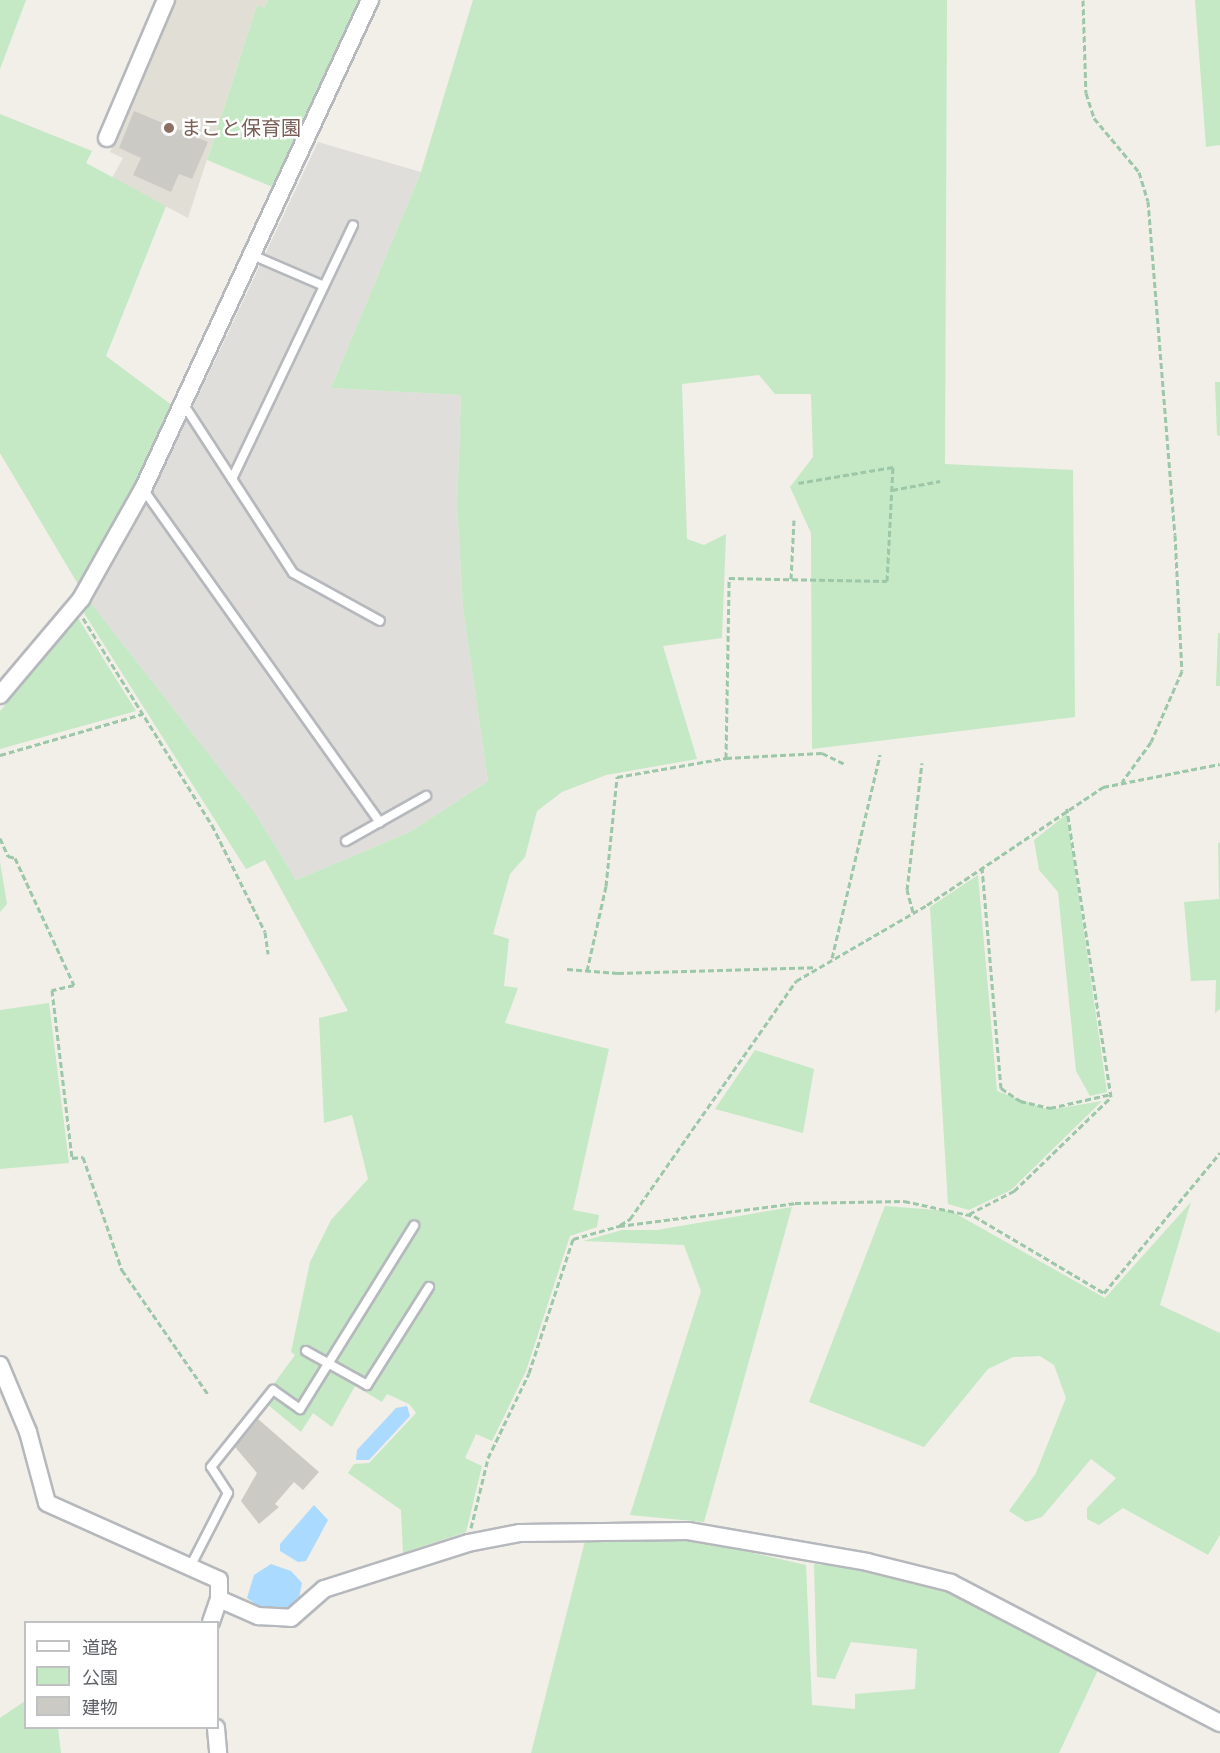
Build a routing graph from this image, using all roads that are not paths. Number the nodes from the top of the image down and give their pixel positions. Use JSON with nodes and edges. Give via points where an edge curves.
{"nodes":[{"id":1,"x":166,"y":0,"type":"edge"},
{"id":2,"x":370,"y":0,"type":"edge"},
{"id":3,"x":107,"y":138,"type":"dead end"},
{"id":4,"x":353,"y":225,"type":"dead end"},
{"id":5,"x":252,"y":255,"type":"junction"},
{"id":6,"x":324,"y":286,"type":"junction"},
{"id":7,"x":184,"y":405,"type":"junction"},
{"id":8,"x":232,"y":479,"type":"junction"},
{"id":9,"x":143,"y":489,"type":"junction"},
{"id":10,"x":380,"y":621,"type":"dead end"},
{"id":11,"x":0,"y":696,"type":"edge"},
{"id":12,"x":426,"y":796,"type":"dead end"},
{"id":13,"x":380,"y":822,"type":"junction"},
{"id":14,"x":346,"y":841,"type":"dead end"},
{"id":15,"x":414,"y":1226,"type":"dead end"},
{"id":16,"x":429,"y":1287,"type":"dead end"},
{"id":17,"x":306,"y":1351,"type":"dead end"},
{"id":18,"x":327,"y":1358,"type":"junction"},
{"id":19,"x":0,"y":1365,"type":"edge"},
{"id":20,"x":7,"y":1398,"type":"edge"},
{"id":21,"x":190,"y":1567,"type":"junction"},
{"id":22,"x":219,"y":1599,"type":"junction"},
{"id":23,"x":212,"y":1621,"type":"edge"},
{"id":24,"x":1220,"y":1723,"type":"edge"},
{"id":25,"x":216,"y":1729,"type":"edge"},
{"id":26,"x":218,"y":1753,"type":"edge"}],
"edges":[{"from":1,"to":3,"type":"street"},
{"from":2,"to":5,"type":"street"},
{"from":4,"to":6,"type":"lane"},
{"from":5,"to":6,"type":"lane"},
{"from":5,"to":7,"type":"street"},
{"from":6,"to":8,"type":"lane"},
{"from":7,"to":8,"type":"lane"},
{"from":7,"to":9,"type":"street"},
{"from":8,"to":10,"type":"lane","via":[[293,573]]},
{"from":9,"to":11,"type":"street","via":[[75,606]]},
{"from":9,"to":13,"type":"lane"},
{"from":12,"to":13,"type":"lane"},
{"from":13,"to":14,"type":"lane"},
{"from":15,"to":18,"type":"lane"},
{"from":16,"to":18,"type":"lane","via":[[367,1385]]},
{"from":17,"to":18,"type":"lane"},
{"from":18,"to":21,"type":"lane","via":[[300,1409],[273,1390],[211,1467],[228,1493]]},
{"from":19,"to":20,"type":"street"},
{"from":20,"to":21,"type":"street","via":[[47,1503]]},
{"from":21,"to":22,"type":"street","via":[[219,1580]]},
{"from":22,"to":23,"type":"street"},
{"from":22,"to":24,"type":"street","via":[[258,1616],[291,1618],[324,1589],[468,1543],[530,1533],[688,1531],[910,1572],[979,1594]]},
{"from":25,"to":26,"type":"street"}]}
